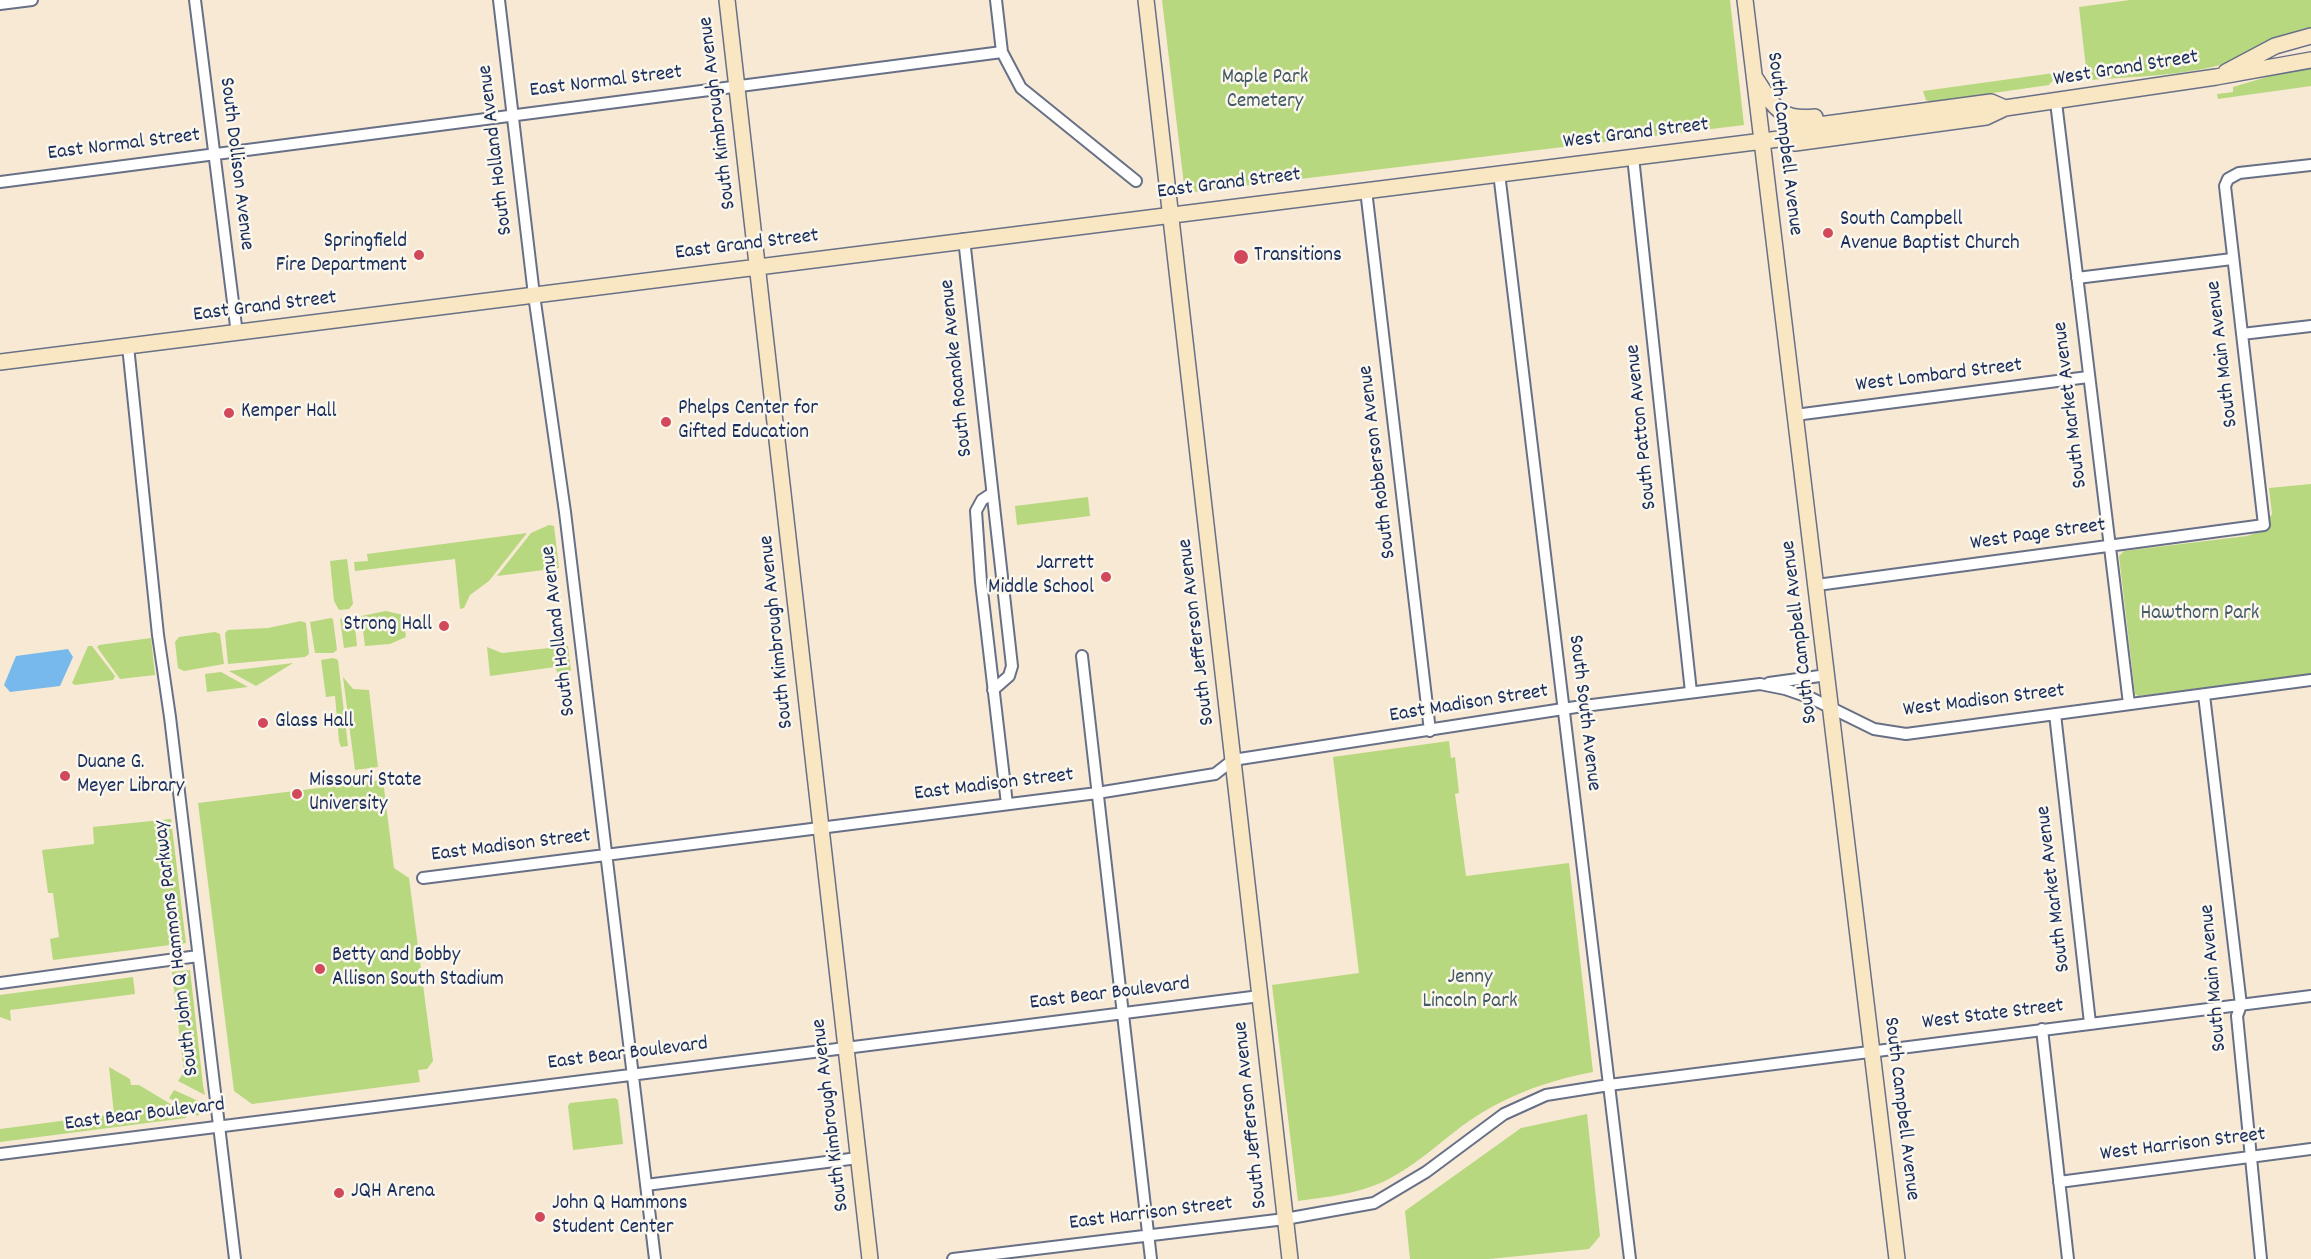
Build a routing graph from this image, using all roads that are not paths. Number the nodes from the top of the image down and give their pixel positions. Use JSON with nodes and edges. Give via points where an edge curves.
{"nodes":[{"id":1,"x":32,"y":0,"type":"edge"},
{"id":2,"x":195,"y":0,"type":"edge"},
{"id":3,"x":499,"y":0,"type":"edge"},
{"id":4,"x":727,"y":0,"type":"edge"},
{"id":5,"x":996,"y":0,"type":"edge"},
{"id":6,"x":1146,"y":0,"type":"edge"},
{"id":7,"x":1745,"y":0,"type":"edge"},
{"id":8,"x":0,"y":4,"type":"edge"},
{"id":9,"x":2311,"y":36,"type":"edge"},
{"id":10,"x":1002,"y":52,"type":"junction"},
{"id":11,"x":2311,"y":60,"type":"edge"},
{"id":12,"x":1754,"y":76,"type":"junction"},
{"id":13,"x":2216,"y":77,"type":"junction"},
{"id":14,"x":737,"y":86,"type":"junction"},
{"id":15,"x":2056,"y":102,"type":"junction"},
{"id":16,"x":2005,"y":108,"type":"junction"},
{"id":17,"x":512,"y":115,"type":"junction"},
{"id":18,"x":1856,"y":120,"type":"junction"},
{"id":19,"x":1779,"y":139,"type":"junction"},
{"id":20,"x":1762,"y":141,"type":"junction"},
{"id":21,"x":214,"y":154,"type":"junction"},
{"id":22,"x":1633,"y":157,"type":"junction"},
{"id":23,"x":2311,"y":165,"type":"edge"},
{"id":24,"x":1498,"y":173,"type":"junction"},
{"id":25,"x":1136,"y":181,"type":"dead end"},
{"id":26,"x":0,"y":182,"type":"edge"},
{"id":27,"x":1366,"y":189,"type":"junction"},
{"id":28,"x":1170,"y":214,"type":"junction"},
{"id":29,"x":964,"y":239,"type":"junction"},
{"id":30,"x":2232,"y":259,"type":"junction"},
{"id":31,"x":758,"y":266,"type":"junction"},
{"id":32,"x":2077,"y":278,"type":"junction"},
{"id":33,"x":534,"y":295,"type":"junction"},
{"id":34,"x":2311,"y":326,"type":"edge"},
{"id":35,"x":237,"y":334,"type":"junction"},
{"id":36,"x":2241,"y":334,"type":"junction"},
{"id":37,"x":128,"y":346,"type":"junction"},
{"id":38,"x":0,"y":362,"type":"edge"},
{"id":39,"x":2088,"y":377,"type":"junction"},
{"id":40,"x":1795,"y":415,"type":"junction"},
{"id":41,"x":991,"y":494,"type":"junction"},
{"id":42,"x":2264,"y":525,"type":"joint"},
{"id":43,"x":2109,"y":546,"type":"junction"},
{"id":44,"x":1817,"y":585,"type":"junction"},
{"id":45,"x":1082,"y":656,"type":"dead end"},
{"id":46,"x":1827,"y":675,"type":"junction"},
{"id":47,"x":2311,"y":680,"type":"edge"},
{"id":48,"x":1760,"y":684,"type":"junction"},
{"id":49,"x":993,"y":690,"type":"junction"},
{"id":50,"x":1691,"y":692,"type":"junction"},
{"id":51,"x":2204,"y":695,"type":"junction"},
{"id":52,"x":2129,"y":704,"type":"junction"},
{"id":53,"x":1832,"y":709,"type":"junction"},
{"id":54,"x":1562,"y":711,"type":"junction"},
{"id":55,"x":2055,"y":714,"type":"junction"},
{"id":56,"x":1430,"y":731,"type":"junction"},
{"id":57,"x":1233,"y":760,"type":"junction"},
{"id":58,"x":1097,"y":793,"type":"junction"},
{"id":59,"x":1007,"y":804,"type":"junction"},
{"id":60,"x":820,"y":826,"type":"junction"},
{"id":61,"x":606,"y":854,"type":"junction"},
{"id":62,"x":423,"y":878,"type":"dead end"},
{"id":63,"x":198,"y":956,"type":"junction"},
{"id":64,"x":0,"y":983,"type":"edge"},
{"id":65,"x":1260,"y":996,"type":"junction"},
{"id":66,"x":2311,"y":996,"type":"edge"},
{"id":67,"x":2241,"y":1005,"type":"junction"},
{"id":68,"x":1123,"y":1012,"type":"junction"},
{"id":69,"x":2091,"y":1023,"type":"junction"},
{"id":70,"x":2042,"y":1029,"type":"junction"},
{"id":71,"x":845,"y":1047,"type":"junction"},
{"id":72,"x":1871,"y":1051,"type":"junction"},
{"id":73,"x":634,"y":1073,"type":"junction"},
{"id":74,"x":1609,"y":1085,"type":"junction"},
{"id":75,"x":220,"y":1126,"type":"junction"},
{"id":76,"x":2311,"y":1149,"type":"edge"},
{"id":77,"x":0,"y":1154,"type":"edge"},
{"id":78,"x":2251,"y":1157,"type":"junction"},
{"id":79,"x":858,"y":1158,"type":"junction"},
{"id":80,"x":2059,"y":1182,"type":"junction"},
{"id":81,"x":646,"y":1185,"type":"junction"},
{"id":82,"x":1285,"y":1219,"type":"junction"},
{"id":83,"x":1148,"y":1235,"type":"junction"},
{"id":84,"x":235,"y":1259,"type":"edge"},
{"id":85,"x":655,"y":1259,"type":"edge"},
{"id":86,"x":870,"y":1259,"type":"edge"},
{"id":87,"x":952,"y":1259,"type":"edge"},
{"id":88,"x":1151,"y":1259,"type":"edge"},
{"id":89,"x":1290,"y":1259,"type":"edge"},
{"id":90,"x":1630,"y":1259,"type":"edge"},
{"id":91,"x":1897,"y":1259,"type":"edge"},
{"id":92,"x":2068,"y":1259,"type":"edge"},
{"id":93,"x":2261,"y":1259,"type":"edge"}],
"edges":[{"from":1,"to":8,"type":"street"},
{"from":2,"to":21,"type":"street","name":"South Dollison Avenue"},
{"from":3,"to":17,"type":"street","name":"South Holland Avenue"},
{"from":4,"to":14,"type":"main road","name":"South Kimbrough Avenue"},
{"from":5,"to":10,"type":"street"},
{"from":6,"to":28,"type":"main road","name":"South Jefferson Avenue"},
{"from":7,"to":12,"type":"main road","name":"South Campbell Avenue"},
{"from":9,"to":13,"type":"main road","name":"West Grand Street","via":[[2276,46]]},
{"from":10,"to":14,"type":"street","name":"East Normal Street"},
{"from":10,"to":25,"type":"street","via":[[1021,88]]},
{"from":11,"to":13,"type":"main road","name":"West Grand Street"},
{"from":12,"to":18,"type":"main road","via":[[1785,116],[1801,119],[1843,114]]},
{"from":12,"to":20,"type":"main road","name":"South Campbell Avenue"},
{"from":13,"to":15,"type":"main road","name":"West Grand Street"},
{"from":14,"to":17,"type":"street","name":"East Normal Street"},
{"from":14,"to":31,"type":"main road","name":"South Kimbrough Avenue"},
{"from":15,"to":16,"type":"main road","name":"West Grand Street"},
{"from":15,"to":32,"type":"street","name":"South Market Avenue"},
{"from":16,"to":18,"type":"main road","name":"West Grand Street","via":[[1991,102]]},
{"from":16,"to":19,"type":"main road","name":"West Grand Street","via":[[1986,117],[1795,143]]},
{"from":17,"to":21,"type":"street","name":"East Normal Street"},
{"from":17,"to":33,"type":"street","name":"South Holland Avenue"},
{"from":18,"to":19,"type":"main road","name":"West Grand Street","via":[[1796,128]]},
{"from":19,"to":20,"type":"main road","name":"West Grand Street"},
{"from":20,"to":22,"type":"main road","name":"West Grand Street"},
{"from":20,"to":40,"type":"main road","name":"South Campbell Avenue"},
{"from":21,"to":26,"type":"street","name":"East Normal Street"},
{"from":21,"to":35,"type":"street","name":"South Dollison Avenue"},
{"from":22,"to":24,"type":"main road","name":"West Grand Street"},
{"from":22,"to":50,"type":"street","name":"South Patton Avenue"},
{"from":23,"to":30,"type":"street","name":"South Main Avenue","via":[[2239,173],[2228,179],[2225,195]]},
{"from":24,"to":27,"type":"main road","name":"East Grand Street"},
{"from":24,"to":54,"type":"street","name":"South South Avenue"},
{"from":27,"to":28,"type":"main road","name":"East Grand Street"},
{"from":27,"to":56,"type":"street","name":"South Robberson Avenue"},
{"from":28,"to":29,"type":"main road","name":"East Grand Street"},
{"from":28,"to":57,"type":"main road","name":"South Jefferson Avenue"},
{"from":29,"to":31,"type":"main road","name":"East Grand Street"},
{"from":29,"to":41,"type":"street","name":"South Roanoke Avenue"},
{"from":30,"to":32,"type":"street"},
{"from":30,"to":36,"type":"street","name":"South Main Avenue"},
{"from":31,"to":33,"type":"main road","name":"East Grand Street"},
{"from":31,"to":60,"type":"main road","name":"South Kimbrough Avenue"},
{"from":32,"to":39,"type":"street","name":"South Market Avenue"},
{"from":33,"to":35,"type":"main road","name":"East Grand Street"},
{"from":33,"to":61,"type":"street","name":"South Holland Avenue","via":[[566,512]]},
{"from":34,"to":36,"type":"street"},
{"from":35,"to":37,"type":"main road","name":"East Grand Street"},
{"from":36,"to":42,"type":"street","name":"South Main Avenue"},
{"from":37,"to":38,"type":"main road","name":"East Grand Street"},
{"from":37,"to":63,"type":"street","name":"South John Q Hammons Parkway","via":[[159,645]]},
{"from":39,"to":40,"type":"street","name":"West Lombard Street"},
{"from":39,"to":43,"type":"street","name":"South Market Avenue"},
{"from":40,"to":44,"type":"main road","name":"South Campbell Avenue"},
{"from":41,"to":49,"type":"street","via":[[976,511]]},
{"from":41,"to":49,"type":"street","name":"South Roanoke Avenue","via":[[1012,666],[1009,675]]},
{"from":42,"to":43,"type":"street","name":"West Page Street"},
{"from":43,"to":44,"type":"street","name":"West Page Street"},
{"from":43,"to":52,"type":"street","name":"South Market Avenue"},
{"from":44,"to":46,"type":"main road","name":"South Campbell Avenue"},
{"from":45,"to":58,"type":"street"},
{"from":46,"to":48,"type":"street"},
{"from":46,"to":53,"type":"main road","name":"South Campbell Avenue"},
{"from":47,"to":51,"type":"street","name":"West Madison Street"},
{"from":48,"to":50,"type":"street","name":"West Madison Street"},
{"from":48,"to":53,"type":"street","name":"West Madison Street","via":[[1785,688]]},
{"from":49,"to":59,"type":"street"},
{"from":50,"to":54,"type":"street","name":"West Madison Street"},
{"from":51,"to":52,"type":"street","name":"West Madison Street"},
{"from":51,"to":67,"type":"street","name":"South Main Avenue"},
{"from":52,"to":55,"type":"street","name":"West Madison Street"},
{"from":53,"to":55,"type":"street","name":"West Madison Street","via":[[1874,729],[1906,734]]},
{"from":53,"to":72,"type":"main road","name":"South Campbell Avenue"},
{"from":54,"to":56,"type":"street","name":"East Madison Street"},
{"from":54,"to":74,"type":"street","name":"South South Avenue"},
{"from":55,"to":69,"type":"street","name":"South Market Avenue"},
{"from":56,"to":57,"type":"street","name":"East Madison Street"},
{"from":57,"to":58,"type":"street","name":"East Madison Street","via":[[1215,774]]},
{"from":57,"to":65,"type":"main road","name":"South Jefferson Avenue"},
{"from":58,"to":59,"type":"street","name":"East Madison Street"},
{"from":58,"to":68,"type":"street"},
{"from":59,"to":60,"type":"street","name":"East Madison Street"},
{"from":60,"to":61,"type":"street","name":"East Madison Street"},
{"from":60,"to":71,"type":"main road","name":"South Kimbrough Avenue"},
{"from":61,"to":62,"type":"street","name":"East Madison Street"},
{"from":61,"to":73,"type":"street","name":"South Holland Avenue"},
{"from":63,"to":64,"type":"street"},
{"from":63,"to":75,"type":"street","name":"South John Q Hammons Parkway"},
{"from":65,"to":68,"type":"street","name":"East Bear Boulevard"},
{"from":65,"to":82,"type":"main road","name":"South Jefferson Avenue"},
{"from":66,"to":67,"type":"street","name":"West State Street"},
{"from":67,"to":69,"type":"street","name":"West State Street"},
{"from":67,"to":78,"type":"street","name":"South Main Avenue","via":[[2237,1016]]},
{"from":68,"to":71,"type":"street","name":"East Bear Boulevard"},
{"from":68,"to":83,"type":"street"},
{"from":69,"to":70,"type":"street","name":"West State Street"},
{"from":70,"to":72,"type":"street","name":"West State Street"},
{"from":70,"to":80,"type":"street"},
{"from":71,"to":73,"type":"street","name":"East Bear Boulevard"},
{"from":71,"to":79,"type":"main road","name":"South Kimbrough Avenue"},
{"from":72,"to":74,"type":"street","name":"West State Street"},
{"from":72,"to":91,"type":"main road","name":"South Campbell Avenue"},
{"from":73,"to":75,"type":"street","name":"East Bear Boulevard"},
{"from":73,"to":81,"type":"street","name":"South Holland Avenue"},
{"from":74,"to":82,"type":"street","name":"East Harrison Street","via":[[1546,1095],[1504,1114],[1426,1172],[1374,1203]]},
{"from":74,"to":90,"type":"street","name":"South South Avenue"},
{"from":75,"to":77,"type":"street","name":"East Bear Boulevard"},
{"from":75,"to":84,"type":"street","name":"South John Q Hammons Parkway"},
{"from":76,"to":78,"type":"street","name":"West Harrison Street"},
{"from":78,"to":80,"type":"street","name":"West Harrison Street"},
{"from":78,"to":93,"type":"street","name":"South Main Avenue"},
{"from":79,"to":81,"type":"street"},
{"from":79,"to":86,"type":"main road","name":"South Kimbrough Avenue"},
{"from":80,"to":92,"type":"street"},
{"from":81,"to":85,"type":"street","name":"South Holland Avenue"},
{"from":82,"to":83,"type":"street","name":"East Harrison Street"},
{"from":82,"to":89,"type":"main road","name":"South Jefferson Avenue"},
{"from":83,"to":87,"type":"street","name":"East Harrison Street"},
{"from":83,"to":88,"type":"street"}]}
